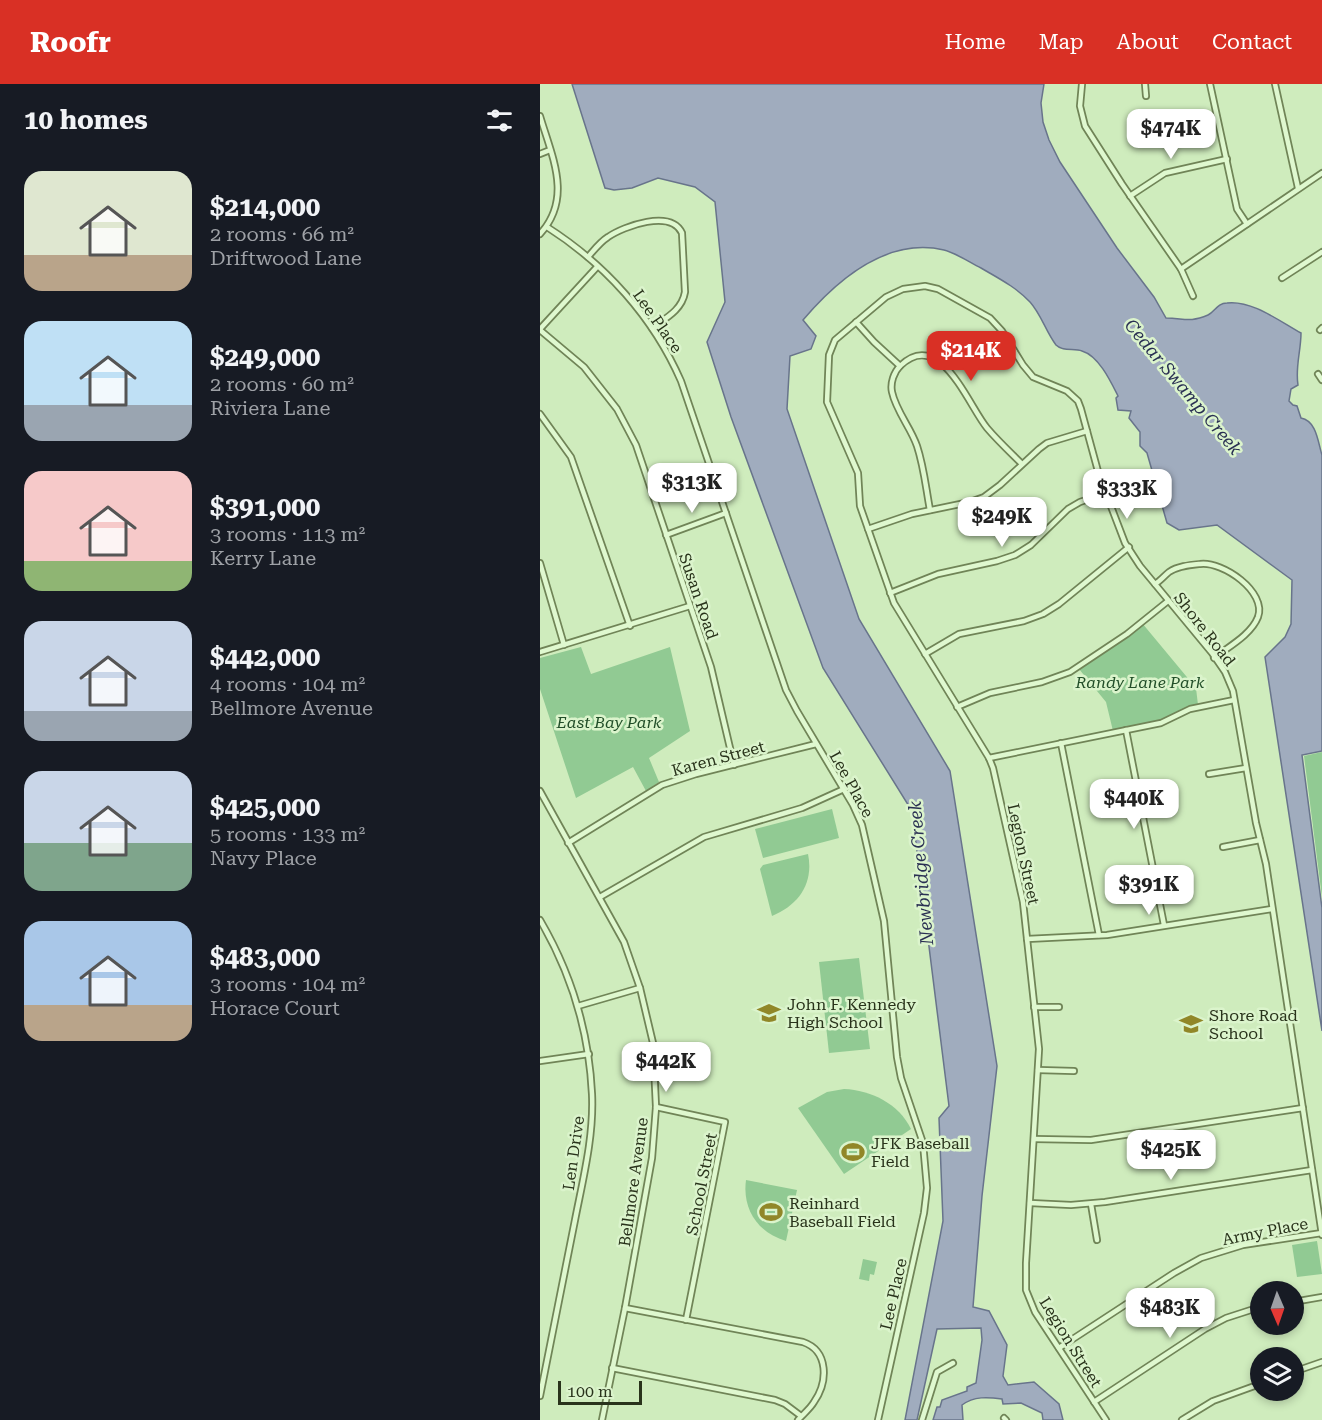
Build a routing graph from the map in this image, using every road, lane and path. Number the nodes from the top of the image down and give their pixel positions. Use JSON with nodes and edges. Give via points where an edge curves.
{"nodes":[{"id":1,"x":1082,"y":84,"type":"edge"},
{"id":2,"x":1145,"y":84,"type":"edge"},
{"id":3,"x":1210,"y":84,"type":"edge"},
{"id":4,"x":1275,"y":84,"type":"edge"},
{"id":5,"x":1146,"y":96,"type":"dead end"},
{"id":6,"x":540,"y":116,"type":"edge"},
{"id":7,"x":550,"y":150,"type":"junction"},
{"id":8,"x":540,"y":154,"type":"edge"},
{"id":9,"x":1227,"y":159,"type":"junction"},
{"id":10,"x":1322,"y":173,"type":"edge"},
{"id":11,"x":1298,"y":188,"type":"junction"},
{"id":12,"x":1130,"y":196,"type":"junction"},
{"id":13,"x":1247,"y":224,"type":"junction"},
{"id":14,"x":547,"y":226,"type":"junction"},
{"id":15,"x":540,"y":234,"type":"edge"},
{"id":16,"x":1322,"y":252,"type":"edge"},
{"id":17,"x":588,"y":257,"type":"junction"},
{"id":18,"x":597,"y":267,"type":"junction"},
{"id":19,"x":1181,"y":269,"type":"junction"},
{"id":20,"x":1282,"y":278,"type":"dead end"},
{"id":21,"x":1193,"y":296,"type":"dead end"},
{"id":22,"x":856,"y":321,"type":"junction"},
{"id":23,"x":652,"y":328,"type":"junction"},
{"id":24,"x":540,"y":330,"type":"edge"},
{"id":25,"x":900,"y":366,"type":"junction"},
{"id":26,"x":1318,"y":374,"type":"dead end"},
{"id":27,"x":1322,"y":380,"type":"edge"},
{"id":28,"x":540,"y":414,"type":"edge"},
{"id":29,"x":1087,"y":431,"type":"junction"},
{"id":30,"x":1022,"y":464,"type":"junction"},
{"id":31,"x":1106,"y":493,"type":"junction"},
{"id":32,"x":930,"y":510,"type":"junction"},
{"id":33,"x":726,"y":513,"type":"junction"},
{"id":34,"x":868,"y":529,"type":"junction"},
{"id":35,"x":666,"y":535,"type":"junction"},
{"id":36,"x":1129,"y":547,"type":"junction"},
{"id":37,"x":540,"y":562,"type":"edge"},
{"id":38,"x":546,"y":584,"type":"junction"},
{"id":39,"x":1155,"y":584,"type":"junction"},
{"id":40,"x":540,"y":586,"type":"edge"},
{"id":41,"x":890,"y":593,"type":"junction"},
{"id":42,"x":1168,"y":601,"type":"junction"},
{"id":43,"x":690,"y":606,"type":"junction"},
{"id":44,"x":630,"y":626,"type":"junction"},
{"id":45,"x":564,"y":645,"type":"junction"},
{"id":46,"x":540,"y":652,"type":"edge"},
{"id":47,"x":925,"y":654,"type":"junction"},
{"id":48,"x":1214,"y":658,"type":"junction"},
{"id":49,"x":1234,"y":700,"type":"junction"},
{"id":50,"x":957,"y":707,"type":"junction"},
{"id":51,"x":1126,"y":730,"type":"junction"},
{"id":52,"x":1061,"y":743,"type":"junction"},
{"id":53,"x":816,"y":744,"type":"junction"},
{"id":54,"x":989,"y":758,"type":"junction"},
{"id":55,"x":734,"y":765,"type":"junction"},
{"id":56,"x":1246,"y":768,"type":"junction"},
{"id":57,"x":1209,"y":774,"type":"dead end"},
{"id":58,"x":844,"y":789,"type":"junction"},
{"id":59,"x":540,"y":791,"type":"edge"},
{"id":60,"x":1260,"y":840,"type":"junction"},
{"id":61,"x":568,"y":843,"type":"junction"},
{"id":62,"x":1223,"y":847,"type":"dead end"},
{"id":63,"x":600,"y":897,"type":"junction"},
{"id":64,"x":1272,"y":909,"type":"junction"},
{"id":65,"x":540,"y":920,"type":"edge"},
{"id":66,"x":1164,"y":925,"type":"junction"},
{"id":67,"x":1099,"y":935,"type":"junction"},
{"id":68,"x":1027,"y":939,"type":"junction"},
{"id":69,"x":640,"y":988,"type":"junction"},
{"id":70,"x":578,"y":1006,"type":"junction"},
{"id":71,"x":1034,"y":1007,"type":"junction"},
{"id":72,"x":1059,"y":1007,"type":"dead end"},
{"id":73,"x":589,"y":1054,"type":"junction"},
{"id":74,"x":540,"y":1061,"type":"edge"},
{"id":75,"x":1038,"y":1070,"type":"junction"},
{"id":76,"x":1074,"y":1071,"type":"dead end"},
{"id":77,"x":656,"y":1107,"type":"junction"},
{"id":78,"x":1303,"y":1108,"type":"junction"},
{"id":79,"x":1034,"y":1139,"type":"junction"},
{"id":80,"x":1312,"y":1170,"type":"junction"},
{"id":81,"x":1030,"y":1203,"type":"junction"},
{"id":82,"x":1091,"y":1204,"type":"junction"},
{"id":83,"x":1322,"y":1234,"type":"edge"},
{"id":84,"x":1097,"y":1240,"type":"dead end"},
{"id":85,"x":1322,"y":1297,"type":"edge"},
{"id":86,"x":1304,"y":1300,"type":"edge"},
{"id":87,"x":625,"y":1308,"type":"junction"},
{"id":88,"x":1250,"y":1310,"type":"edge"},
{"id":89,"x":686,"y":1320,"type":"junction"},
{"id":90,"x":1059,"y":1348,"type":"junction"},
{"id":91,"x":1322,"y":1362,"type":"edge"},
{"id":92,"x":953,"y":1363,"type":"dead end"},
{"id":93,"x":612,"y":1368,"type":"junction"},
{"id":94,"x":1304,"y":1368,"type":"edge"},
{"id":95,"x":1250,"y":1388,"type":"edge"},
{"id":96,"x":540,"y":1396,"type":"edge"},
{"id":97,"x":1094,"y":1401,"type":"junction"},
{"id":98,"x":800,"y":1418,"type":"edge"},
{"id":99,"x":602,"y":1420,"type":"edge"},
{"id":100,"x":878,"y":1420,"type":"edge"},
{"id":101,"x":922,"y":1420,"type":"edge"},
{"id":102,"x":1106,"y":1420,"type":"edge"},
{"id":103,"x":1182,"y":1420,"type":"edge"}],
"edges":[{"from":1,"to":12,"type":"street","via":[[1080,106],[1084,126]]},
{"from":2,"to":5,"type":"street"},
{"from":3,"to":9,"type":"street"},
{"from":4,"to":11,"type":"street"},
{"from":6,"to":7,"type":"street"},
{"from":7,"to":8,"type":"street"},
{"from":7,"to":14,"type":"street","via":[[559,192]]},
{"from":9,"to":12,"type":"street","via":[[1165,173]]},
{"from":9,"to":13,"type":"street","via":[[1237,209]]},
{"from":10,"to":11,"type":"street"},
{"from":11,"to":13,"type":"street"},
{"from":12,"to":19,"type":"street"},
{"from":13,"to":19,"type":"street"},
{"from":14,"to":15,"type":"street"},
{"from":14,"to":17,"type":"street","name":"Lee Place"},
{"from":16,"to":20,"type":"street"},
{"from":17,"to":18,"type":"street","name":"Lee Place"},
{"from":17,"to":23,"type":"street","via":[[605,239],[625,228],[656,221],[678,226],[684,300]]},
{"from":18,"to":23,"type":"street","name":"Lee Place","via":[[625,293]]},
{"from":18,"to":24,"type":"street"},
{"from":19,"to":21,"type":"street"},
{"from":22,"to":25,"type":"street"},
{"from":22,"to":29,"type":"street","name":"Shore Road","via":[[903,289],[925,286],[946,293],[995,322],[1033,377],[1073,396]]},
{"from":22,"to":34,"type":"street","name":"Legion Street","via":[[831,346],[826,397],[858,473],[860,506]]},
{"from":23,"to":33,"type":"street","name":"Lee Place","via":[[681,381]]},
{"from":24,"to":35,"type":"street","name":"Susan Road","via":[[584,368],[617,409],[636,445]]},
{"from":25,"to":30,"type":"street","via":[[925,356],[946,366],[986,427]]},
{"from":25,"to":32,"type":"street","via":[[892,380],[892,392],[916,445]]},
{"from":26,"to":27,"type":"street"},
{"from":28,"to":44,"type":"street","via":[[571,457]]},
{"from":29,"to":30,"type":"street","via":[[1047,443]]},
{"from":29,"to":31,"type":"street","name":"Shore Road"},
{"from":30,"to":32,"type":"street","via":[[984,496]]},
{"from":31,"to":36,"type":"street","name":"Shore Road"},
{"from":31,"to":41,"type":"street","via":[[1068,509],[1015,555],[938,574]]},
{"from":32,"to":34,"type":"street"},
{"from":33,"to":35,"type":"street"},
{"from":33,"to":53,"type":"street","name":"Lee Place","via":[[786,690]]},
{"from":34,"to":41,"type":"street","name":"Legion Street"},
{"from":35,"to":43,"type":"street","name":"Susan Road"},
{"from":36,"to":39,"type":"street","name":"Shore Road"},
{"from":36,"to":47,"type":"street","via":[[1043,614],[959,634]]},
{"from":37,"to":38,"type":"street"},
{"from":38,"to":40,"type":"street"},
{"from":38,"to":45,"type":"street"},
{"from":39,"to":42,"type":"street","name":"Shore Road"},
{"from":39,"to":48,"type":"street","via":[[1178,568],[1210,564],[1255,594],[1259,610],[1254,625]]},
{"from":41,"to":47,"type":"street","name":"Legion Street"},
{"from":42,"to":48,"type":"street","name":"Shore Road"},
{"from":42,"to":50,"type":"street","via":[[1070,672],[990,693]]},
{"from":43,"to":44,"type":"street"},
{"from":43,"to":55,"type":"street","name":"Susan Road","via":[[711,668]]},
{"from":44,"to":45,"type":"street"},
{"from":45,"to":46,"type":"street"},
{"from":47,"to":50,"type":"street","name":"Legion Street"},
{"from":48,"to":49,"type":"street","name":"Shore Road","via":[[1227,676]]},
{"from":49,"to":51,"type":"street","via":[[1190,709],[1161,723]]},
{"from":49,"to":56,"type":"street","name":"Shore Road"},
{"from":50,"to":54,"type":"street","name":"Legion Street"},
{"from":51,"to":52,"type":"street"},
{"from":51,"to":66,"type":"street"},
{"from":52,"to":54,"type":"street"},
{"from":52,"to":67,"type":"street"},
{"from":53,"to":55,"type":"street","name":"Karen Street"},
{"from":53,"to":58,"type":"street","name":"Lee Place"},
{"from":54,"to":68,"type":"street","name":"Legion Street","via":[[1023,902]]},
{"from":55,"to":61,"type":"street","name":"Karen Street","via":[[663,785]]},
{"from":56,"to":57,"type":"street"},
{"from":56,"to":60,"type":"street","name":"Shore Road"},
{"from":58,"to":63,"type":"street","via":[[802,808],[704,837]]},
{"from":58,"to":100,"type":"street","name":"Lee Place","via":[[862,825],[877,889],[897,1057],[924,1143],[927,1168],[924,1213]]},
{"from":59,"to":61,"type":"street","name":"Bellmore Avenue"},
{"from":60,"to":62,"type":"street"},
{"from":60,"to":64,"type":"street","name":"Shore Road"},
{"from":61,"to":63,"type":"street","name":"Bellmore Avenue"},
{"from":63,"to":69,"type":"street","name":"Bellmore Avenue","via":[[624,942]]},
{"from":64,"to":66,"type":"street"},
{"from":64,"to":78,"type":"street","name":"Shore Road"},
{"from":65,"to":70,"type":"street","name":"Len Drive","via":[[557,950]]},
{"from":66,"to":67,"type":"street"},
{"from":67,"to":68,"type":"street"},
{"from":68,"to":71,"type":"street","name":"Legion Street"},
{"from":69,"to":70,"type":"street"},
{"from":69,"to":77,"type":"street","name":"Bellmore Avenue","via":[[653,1043]]},
{"from":70,"to":73,"type":"street","name":"Len Drive"},
{"from":71,"to":72,"type":"street"},
{"from":71,"to":75,"type":"street","name":"Legion Street"},
{"from":73,"to":74,"type":"street"},
{"from":73,"to":96,"type":"street","name":"Len Drive","via":[[589,1146]]},
{"from":75,"to":76,"type":"street"},
{"from":75,"to":79,"type":"street","name":"Legion Street"},
{"from":77,"to":87,"type":"street","name":"Bellmore Avenue","via":[[652,1158]]},
{"from":77,"to":89,"type":"street","name":"School Street","via":[[725,1122]]},
{"from":78,"to":79,"type":"street","via":[[1091,1140]]},
{"from":78,"to":80,"type":"street","name":"Shore Road"},
{"from":79,"to":81,"type":"street","name":"Legion Street"},
{"from":80,"to":82,"type":"street"},
{"from":80,"to":83,"type":"street","name":"Shore Road"},
{"from":81,"to":82,"type":"street"},
{"from":81,"to":90,"type":"street","name":"Legion Street","via":[[1026,1290],[1035,1312]]},
{"from":82,"to":84,"type":"street"},
{"from":83,"to":90,"type":"street","name":"Army Place","via":[[1243,1245],[1201,1258]]},
{"from":85,"to":86,"type":"street"},
{"from":87,"to":89,"type":"street"},
{"from":87,"to":93,"type":"street","name":"Bellmore Avenue"},
{"from":88,"to":97,"type":"street","via":[[1205,1329]]},
{"from":89,"to":98,"type":"street","via":[[803,1342],[817,1349],[823,1363],[822,1384],[814,1402]]},
{"from":90,"to":97,"type":"street","name":"Legion Street"},
{"from":91,"to":94,"type":"street"},
{"from":92,"to":101,"type":"street","via":[[937,1372]]},
{"from":93,"to":98,"type":"street","via":[[775,1400]]},
{"from":93,"to":99,"type":"street","name":"Bellmore Avenue"},
{"from":95,"to":103,"type":"street","via":[[1213,1401]]},
{"from":97,"to":102,"type":"street","name":"Legion Street"}]}
